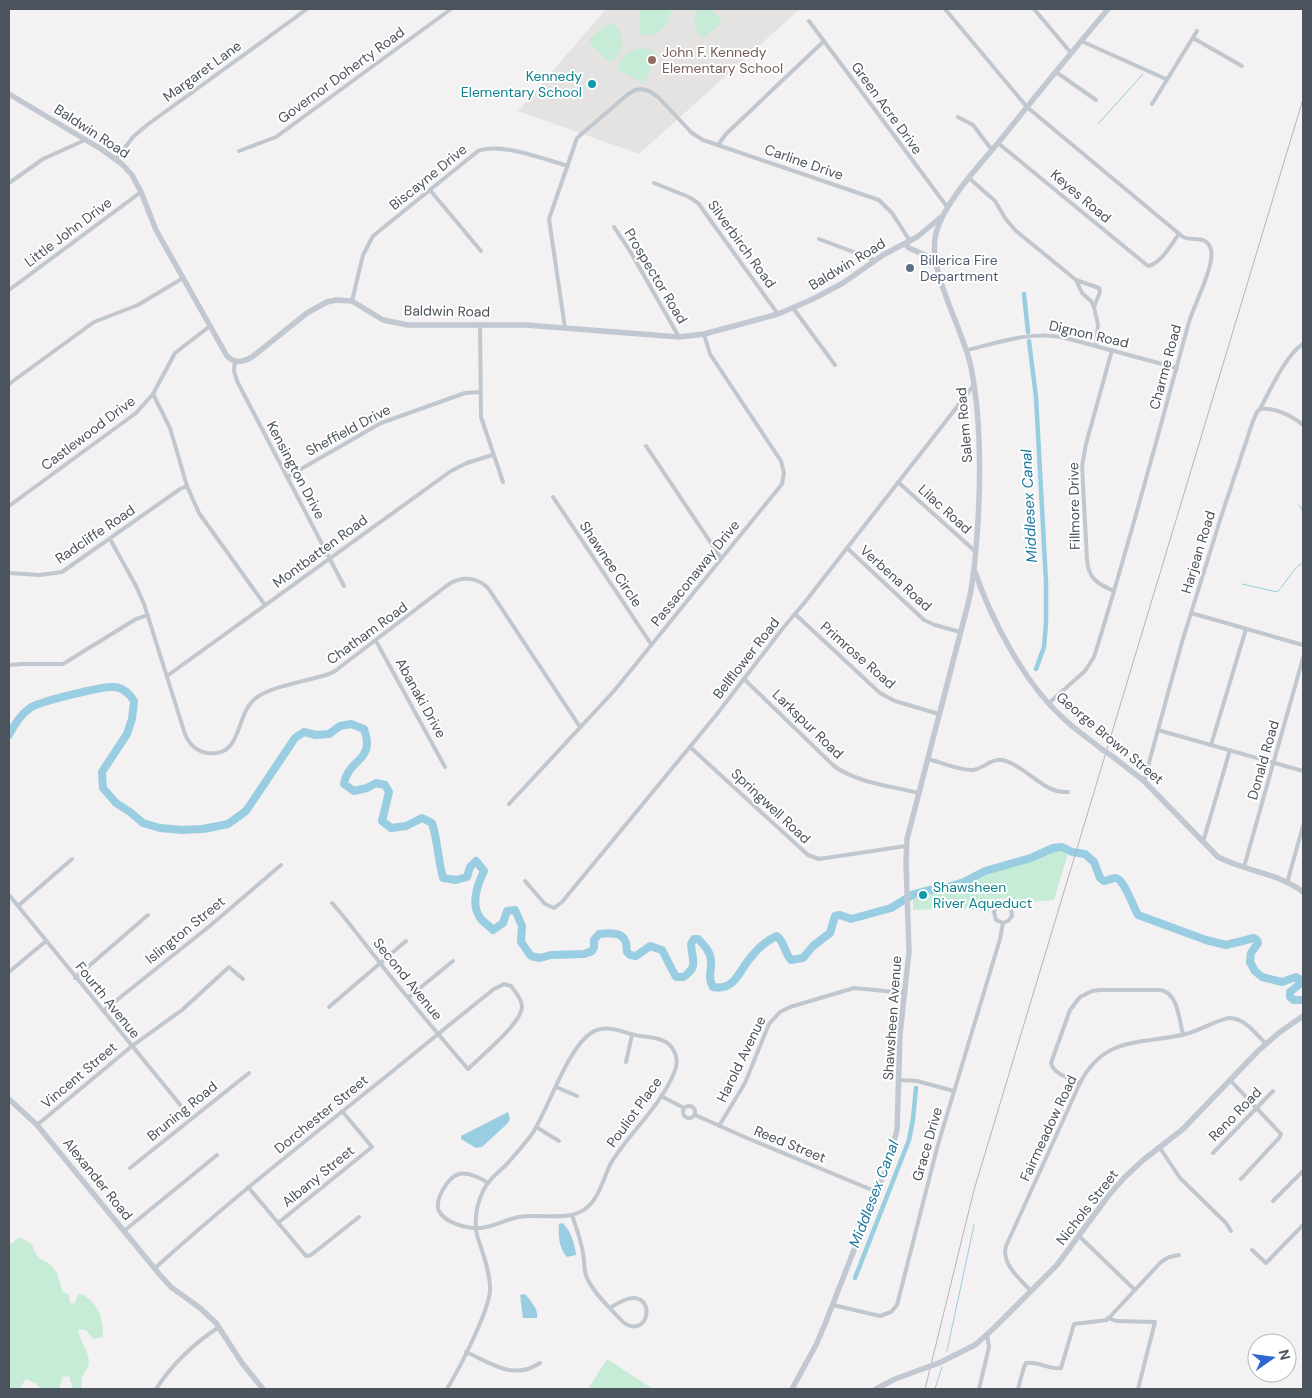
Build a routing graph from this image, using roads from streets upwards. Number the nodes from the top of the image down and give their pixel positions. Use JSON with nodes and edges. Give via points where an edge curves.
{"nodes":[{"id":1,"x":307,"y":9,"type":"edge"},
{"id":2,"x":451,"y":9,"type":"edge"},
{"id":3,"x":945,"y":9,"type":"edge"},
{"id":4,"x":1034,"y":9,"type":"edge"},
{"id":5,"x":1108,"y":9,"type":"edge"},
{"id":6,"x":809,"y":22,"type":"dead end"},
{"id":7,"x":1197,"y":31,"type":"dead end"},
{"id":8,"x":1193,"y":38,"type":"junction"},
{"id":9,"x":824,"y":41,"type":"junction"},
{"id":10,"x":1081,"y":42,"type":"junction"},
{"id":11,"x":1071,"y":53,"type":"junction"},
{"id":12,"x":1242,"y":66,"type":"dead end"},
{"id":13,"x":1056,"y":72,"type":"junction"},
{"id":14,"x":1166,"y":79,"type":"junction"},
{"id":15,"x":9,"y":94,"type":"edge"},
{"id":16,"x":1096,"y":100,"type":"dead end"},
{"id":17,"x":1152,"y":104,"type":"dead end"},
{"id":18,"x":1027,"y":107,"type":"junction"},
{"id":19,"x":958,"y":117,"type":"dead end"},
{"id":20,"x":86,"y":139,"type":"junction"},
{"id":21,"x":998,"y":143,"type":"junction"},
{"id":22,"x":718,"y":145,"type":"junction"},
{"id":23,"x":992,"y":150,"type":"junction"},
{"id":24,"x":239,"y":151,"type":"dead end"},
{"id":25,"x":116,"y":160,"type":"junction"},
{"id":26,"x":568,"y":166,"type":"junction"},
{"id":27,"x":969,"y":178,"type":"junction"},
{"id":28,"x":9,"y":183,"type":"edge"},
{"id":29,"x":654,"y":183,"type":"dead end"},
{"id":30,"x":430,"y":190,"type":"junction"},
{"id":31,"x":141,"y":192,"type":"junction"},
{"id":32,"x":947,"y":210,"type":"junction"},
{"id":33,"x":614,"y":227,"type":"dead end"},
{"id":34,"x":1179,"y":234,"type":"junction"},
{"id":35,"x":819,"y":239,"type":"dead end"},
{"id":36,"x":908,"y":243,"type":"junction"},
{"id":37,"x":481,"y":251,"type":"dead end"},
{"id":38,"x":934,"y":259,"type":"junction"},
{"id":39,"x":875,"y":260,"type":"junction"},
{"id":40,"x":184,"y":278,"type":"junction"},
{"id":41,"x":1076,"y":280,"type":"junction"},
{"id":42,"x":9,"y":290,"type":"edge"},
{"id":43,"x":352,"y":301,"type":"junction"},
{"id":44,"x":1094,"y":307,"type":"junction"},
{"id":45,"x":793,"y":308,"type":"junction"},
{"id":46,"x":778,"y":314,"type":"junction"},
{"id":47,"x":480,"y":324,"type":"junction"},
{"id":48,"x":210,"y":326,"type":"junction"},
{"id":49,"x":565,"y":328,"type":"junction"},
{"id":50,"x":704,"y":334,"type":"junction"},
{"id":51,"x":679,"y":337,"type":"junction"},
{"id":52,"x":1303,"y":344,"type":"edge"},
{"id":53,"x":1096,"y":346,"type":"junction"},
{"id":54,"x":967,"y":350,"type":"junction"},
{"id":55,"x":1112,"y":350,"type":"junction"},
{"id":56,"x":235,"y":361,"type":"junction"},
{"id":57,"x":835,"y":365,"type":"dead end"},
{"id":58,"x":1177,"y":368,"type":"junction"},
{"id":59,"x":9,"y":384,"type":"edge"},
{"id":60,"x":974,"y":385,"type":"junction"},
{"id":61,"x":480,"y":392,"type":"junction"},
{"id":62,"x":153,"y":394,"type":"junction"},
{"id":63,"x":1260,"y":409,"type":"junction"},
{"id":64,"x":1303,"y":425,"type":"edge"},
{"id":65,"x":646,"y":446,"type":"dead end"},
{"id":66,"x":492,"y":454,"type":"junction"},
{"id":67,"x":286,"y":477,"type":"junction"},
{"id":68,"x":503,"y":482,"type":"dead end"},
{"id":69,"x":898,"y":482,"type":"junction"},
{"id":70,"x":187,"y":486,"type":"junction"},
{"id":71,"x":553,"y":497,"type":"dead end"},
{"id":72,"x":9,"y":506,"type":"edge"},
{"id":73,"x":110,"y":539,"type":"junction"},
{"id":74,"x":847,"y":548,"type":"junction"},
{"id":75,"x":976,"y":552,"type":"junction"},
{"id":76,"x":329,"y":558,"type":"junction"},
{"id":77,"x":721,"y":558,"type":"junction"},
{"id":78,"x":974,"y":570,"type":"junction"},
{"id":79,"x":9,"y":573,"type":"edge"},
{"id":80,"x":344,"y":586,"type":"dead end"},
{"id":81,"x":1114,"y":591,"type":"junction"},
{"id":82,"x":265,"y":605,"type":"junction"},
{"id":83,"x":1191,"y":612,"type":"junction"},
{"id":84,"x":795,"y":614,"type":"junction"},
{"id":85,"x":148,"y":615,"type":"junction"},
{"id":86,"x":1246,"y":628,"type":"junction"},
{"id":87,"x":960,"y":632,"type":"junction"},
{"id":88,"x":376,"y":640,"type":"junction"},
{"id":89,"x":651,"y":644,"type":"junction"},
{"id":90,"x":1303,"y":645,"type":"edge"},
{"id":91,"x":1303,"y":658,"type":"edge"},
{"id":92,"x":9,"y":666,"type":"edge"},
{"id":93,"x":167,"y":676,"type":"junction"},
{"id":94,"x":744,"y":679,"type":"junction"},
{"id":95,"x":1049,"y":704,"type":"junction"},
{"id":96,"x":939,"y":714,"type":"junction"},
{"id":97,"x":580,"y":727,"type":"junction"},
{"id":98,"x":1158,"y":730,"type":"junction"},
{"id":99,"x":1211,"y":745,"type":"junction"},
{"id":100,"x":690,"y":746,"type":"junction"},
{"id":101,"x":1230,"y":750,"type":"junction"},
{"id":102,"x":928,"y":759,"type":"junction"},
{"id":103,"x":1274,"y":763,"type":"junction"},
{"id":104,"x":445,"y":767,"type":"dead end"},
{"id":105,"x":1303,"y":771,"type":"edge"},
{"id":106,"x":1144,"y":781,"type":"junction"},
{"id":107,"x":1068,"y":792,"type":"dead end"},
{"id":108,"x":919,"y":793,"type":"junction"},
{"id":109,"x":509,"y":804,"type":"dead end"},
{"id":110,"x":1303,"y":826,"type":"edge"},
{"id":111,"x":1202,"y":843,"type":"junction"},
{"id":112,"x":906,"y":846,"type":"junction"},
{"id":113,"x":72,"y":859,"type":"dead end"},
{"id":114,"x":281,"y":865,"type":"dead end"},
{"id":115,"x":1244,"y":867,"type":"junction"},
{"id":116,"x":525,"y":881,"type":"dead end"},
{"id":117,"x":1288,"y":882,"type":"junction"},
{"id":118,"x":1303,"y":892,"type":"edge"},
{"id":119,"x":9,"y":895,"type":"edge"},
{"id":120,"x":908,"y":898,"type":"joint"},
{"id":121,"x":332,"y":903,"type":"dead end"},
{"id":122,"x":18,"y":906,"type":"junction"},
{"id":123,"x":148,"y":915,"type":"dead end"},
{"id":124,"x":1003,"y":922,"type":"junction"},
{"id":125,"x":46,"y":941,"type":"junction"},
{"id":126,"x":406,"y":941,"type":"dead end"},
{"id":127,"x":453,"y":960,"type":"dead end"},
{"id":128,"x":380,"y":963,"type":"junction"},
{"id":129,"x":9,"y":972,"type":"edge"},
{"id":130,"x":76,"y":978,"type":"junction"},
{"id":131,"x":243,"y":979,"type":"dead end"},
{"id":132,"x":905,"y":993,"type":"junction"},
{"id":133,"x":409,"y":997,"type":"junction"},
{"id":134,"x":329,"y":1007,"type":"dead end"},
{"id":135,"x":103,"y":1011,"type":"junction"},
{"id":136,"x":1303,"y":1016,"type":"edge"},
{"id":137,"x":438,"y":1034,"type":"junction"},
{"id":138,"x":632,"y":1034,"type":"junction"},
{"id":139,"x":1183,"y":1034,"type":"junction"},
{"id":140,"x":1266,"y":1044,"type":"junction"},
{"id":141,"x":132,"y":1046,"type":"junction"},
{"id":142,"x":626,"y":1062,"type":"dead end"},
{"id":143,"x":468,"y":1069,"type":"joint"},
{"id":144,"x":248,"y":1073,"type":"dead end"},
{"id":145,"x":899,"y":1080,"type":"junction"},
{"id":146,"x":1229,"y":1080,"type":"junction"},
{"id":147,"x":1080,"y":1083,"type":"junction"},
{"id":148,"x":556,"y":1087,"type":"junction"},
{"id":149,"x":954,"y":1091,"type":"junction"},
{"id":150,"x":1274,"y":1091,"type":"dead end"},
{"id":151,"x":577,"y":1096,"type":"dead end"},
{"id":152,"x":661,"y":1096,"type":"junction"},
{"id":153,"x":9,"y":1099,"type":"edge"},
{"id":154,"x":684,"y":1108,"type":"junction"},
{"id":155,"x":1256,"y":1108,"type":"junction"},
{"id":156,"x":342,"y":1111,"type":"junction"},
{"id":157,"x":695,"y":1115,"type":"junction"},
{"id":158,"x":190,"y":1118,"type":"junction"},
{"id":159,"x":37,"y":1125,"type":"junction"},
{"id":160,"x":719,"y":1126,"type":"junction"},
{"id":161,"x":536,"y":1127,"type":"junction"},
{"id":162,"x":559,"y":1142,"type":"dead end"},
{"id":163,"x":1160,"y":1148,"type":"junction"},
{"id":164,"x":1213,"y":1153,"type":"dead end"},
{"id":165,"x":217,"y":1155,"type":"dead end"},
{"id":166,"x":130,"y":1168,"type":"dead end"},
{"id":167,"x":1303,"y":1171,"type":"edge"},
{"id":168,"x":1241,"y":1180,"type":"dead end"},
{"id":169,"x":488,"y":1183,"type":"junction"},
{"id":170,"x":248,"y":1187,"type":"junction"},
{"id":171,"x":877,"y":1192,"type":"junction"},
{"id":172,"x":1273,"y":1201,"type":"dead end"},
{"id":173,"x":572,"y":1215,"type":"junction"},
{"id":174,"x":358,"y":1217,"type":"dead end"},
{"id":175,"x":278,"y":1223,"type":"junction"},
{"id":176,"x":1303,"y":1225,"type":"edge"},
{"id":177,"x":476,"y":1228,"type":"junction"},
{"id":178,"x":124,"y":1231,"type":"junction"},
{"id":179,"x":1231,"y":1231,"type":"dead end"},
{"id":180,"x":1079,"y":1236,"type":"junction"},
{"id":181,"x":1252,"y":1250,"type":"dead end"},
{"id":182,"x":1179,"y":1255,"type":"dead end"},
{"id":183,"x":154,"y":1269,"type":"junction"},
{"id":184,"x":1135,"y":1290,"type":"junction"},
{"id":185,"x":1031,"y":1291,"type":"junction"},
{"id":186,"x":832,"y":1305,"type":"junction"},
{"id":187,"x":610,"y":1308,"type":"junction"},
{"id":188,"x":1108,"y":1318,"type":"junction"},
{"id":189,"x":219,"y":1327,"type":"junction"},
{"id":190,"x":986,"y":1335,"type":"junction"},
{"id":191,"x":466,"y":1352,"type":"junction"},
{"id":192,"x":540,"y":1362,"type":"dead end"},
{"id":193,"x":156,"y":1389,"type":"edge"},
{"id":194,"x":263,"y":1389,"type":"edge"},
{"id":195,"x":447,"y":1389,"type":"edge"},
{"id":196,"x":792,"y":1389,"type":"edge"},
{"id":197,"x":876,"y":1389,"type":"edge"},
{"id":198,"x":979,"y":1389,"type":"edge"},
{"id":199,"x":1018,"y":1389,"type":"edge"},
{"id":200,"x":1138,"y":1389,"type":"edge"}],
"edges":[{"from":1,"to":25,"type":"street","name":"Margaret Lane","via":[[146,125]]},
{"from":2,"to":24,"type":"street","name":"Governor Doherty Road","via":[[276,137]]},
{"from":3,"to":18,"type":"street","name":"Charme Road"},
{"from":4,"to":11,"type":"street"},
{"from":5,"to":10,"type":"street","name":"Salem Road"},
{"from":6,"to":9,"type":"street","name":"Green Acre Drive"},
{"from":7,"to":8,"type":"street"},
{"from":8,"to":12,"type":"street"},
{"from":8,"to":14,"type":"street"},
{"from":9,"to":22,"type":"street"},
{"from":9,"to":32,"type":"street","name":"Green Acre Drive"},
{"from":10,"to":11,"type":"street","name":"Salem Road"},
{"from":10,"to":14,"type":"street"},
{"from":11,"to":13,"type":"street","name":"Salem Road"},
{"from":13,"to":16,"type":"street"},
{"from":13,"to":18,"type":"street","name":"Salem Road"},
{"from":14,"to":17,"type":"street"},
{"from":15,"to":20,"type":"street","name":"Baldwin Road"},
{"from":18,"to":21,"type":"street","name":"Salem Road"},
{"from":18,"to":34,"type":"street","name":"Charme Road"},
{"from":19,"to":23,"type":"street","via":[[973,125]]},
{"from":20,"to":25,"type":"street","name":"Baldwin Road"},
{"from":20,"to":28,"type":"street","via":[[43,160]]},
{"from":21,"to":23,"type":"street","name":"Salem Road"},
{"from":21,"to":34,"type":"street","name":"Keyes Road","via":[[1146,265],[1150,266],[1162,256]]},
{"from":22,"to":26,"type":"street","name":"Carline Drive","via":[[695,135],[653,93],[633,91],[578,138]]},
{"from":22,"to":36,"type":"street","name":"Carline Drive","via":[[879,200],[892,213]]},
{"from":23,"to":27,"type":"street","name":"Salem Road"},
{"from":25,"to":31,"type":"street","name":"Baldwin Road","via":[[132,175]]},
{"from":26,"to":30,"type":"street","name":"Biscayne Drive","via":[[503,148],[485,148]]},
{"from":26,"to":49,"type":"street","name":"Carline Drive","via":[[549,221]]},
{"from":27,"to":32,"type":"street","name":"Salem Road"},
{"from":27,"to":41,"type":"street","via":[[995,201],[1015,230]]},
{"from":29,"to":46,"type":"street","name":"Silverbirch Road","via":[[696,201]]},
{"from":30,"to":37,"type":"street"},
{"from":30,"to":43,"type":"street","name":"Biscayne Drive","via":[[369,242]]},
{"from":31,"to":40,"type":"street","name":"Baldwin Road","via":[[156,230]]},
{"from":31,"to":42,"type":"street","name":"Little John Drive"},
{"from":32,"to":36,"type":"street","name":"Baldwin Road"},
{"from":32,"to":38,"type":"street","name":"Salem Road","via":[[935,234]]},
{"from":33,"to":51,"type":"street","name":"Prospector Road"},
{"from":34,"to":58,"type":"street","name":"Charme Road","via":[[1188,239],[1204,240],[1212,252]]},
{"from":35,"to":39,"type":"street"},
{"from":36,"to":38,"type":"street","name":"Baldwin Road","via":[[910,248]]},
{"from":36,"to":39,"type":"street","name":"Baldwin Road"},
{"from":38,"to":54,"type":"street","name":"Salem Road"},
{"from":39,"to":45,"type":"street","name":"Baldwin Road","via":[[843,283]]},
{"from":40,"to":48,"type":"street","name":"Baldwin Road"},
{"from":40,"to":59,"type":"street","via":[[138,306],[94,322]]},
{"from":41,"to":44,"type":"street"},
{"from":41,"to":44,"type":"street","via":[[1099,288]]},
{"from":43,"to":47,"type":"street","name":"Baldwin Road","via":[[378,318],[397,323]]},
{"from":43,"to":56,"type":"street","via":[[336,300],[322,304],[252,356],[242,362]]},
{"from":44,"to":53,"type":"street","via":[[1098,325]]},
{"from":45,"to":46,"type":"street","name":"Baldwin Road"},
{"from":45,"to":57,"type":"street"},
{"from":46,"to":50,"type":"street","name":"Baldwin Road"},
{"from":47,"to":49,"type":"street","name":"Baldwin Road"},
{"from":47,"to":61,"type":"street"},
{"from":48,"to":56,"type":"street","name":"Baldwin Road","via":[[227,356]]},
{"from":48,"to":62,"type":"street","name":"Castlewood Drive","via":[[175,353]]},
{"from":49,"to":51,"type":"street","name":"Baldwin Road"},
{"from":50,"to":51,"type":"street","name":"Baldwin Road"},
{"from":50,"to":77,"type":"street","name":"Passaconaway Drive","via":[[710,354],[781,462],[784,473],[782,484]]},
{"from":52,"to":63,"type":"street","name":"Harjean Road","via":[[1275,380]]},
{"from":53,"to":54,"type":"street","name":"Dignon Road","via":[[1036,334]]},
{"from":53,"to":55,"type":"street","name":"Dignon Road"},
{"from":54,"to":60,"type":"street","name":"Salem Road"},
{"from":55,"to":58,"type":"street","name":"Dignon Road"},
{"from":55,"to":81,"type":"street","name":"Fillmore Drive","via":[[1086,444],[1082,475],[1087,566],[1095,581]]},
{"from":56,"to":67,"type":"street","name":"Kensington Drive","via":[[237,381]]},
{"from":58,"to":81,"type":"street","name":"Charme Road"},
{"from":60,"to":69,"type":"street","name":"Bellflower Road"},
{"from":60,"to":75,"type":"street","name":"Salem Road","via":[[981,459]]},
{"from":61,"to":66,"type":"street","via":[[481,417]]},
{"from":61,"to":67,"type":"street","name":"Sheffield Drive","via":[[465,393],[381,423]]},
{"from":62,"to":70,"type":"street","via":[[170,428]]},
{"from":62,"to":72,"type":"street","name":"Castlewood Drive","via":[[136,413]]},
{"from":63,"to":64,"type":"street","via":[[1272,409]]},
{"from":63,"to":83,"type":"street","name":"Harjean Road","via":[[1241,455]]},
{"from":65,"to":77,"type":"street"},
{"from":66,"to":68,"type":"street"},
{"from":66,"to":76,"type":"street","name":"Montbatten Road","via":[[451,471]]},
{"from":67,"to":76,"type":"street","name":"Kensington Drive"},
{"from":69,"to":74,"type":"street","name":"Bellflower Road"},
{"from":69,"to":75,"type":"street","name":"Lilac Road"},
{"from":70,"to":73,"type":"street","name":"Radcliffe Road"},
{"from":70,"to":82,"type":"street","via":[[199,513]]},
{"from":71,"to":89,"type":"street","name":"Shawnee Circle"},
{"from":73,"to":79,"type":"street","name":"Radcliffe Road","via":[[62,572],[40,575]]},
{"from":73,"to":85,"type":"street","name":"Chatham Road"},
{"from":74,"to":84,"type":"street","name":"Bellflower Road"},
{"from":74,"to":87,"type":"street","name":"Verbena Road","via":[[924,620]]},
{"from":75,"to":78,"type":"street","name":"Salem Road"},
{"from":76,"to":80,"type":"street","name":"Kensington Drive"},
{"from":76,"to":82,"type":"street","name":"Montbatten Road"},
{"from":77,"to":89,"type":"street","name":"Passaconaway Drive"},
{"from":78,"to":87,"type":"street","name":"Salem Road"},
{"from":78,"to":95,"type":"street","name":"George Brown Street","via":[[1003,636]]},
{"from":81,"to":95,"type":"street","name":"Charme Road","via":[[1094,657]]},
{"from":82,"to":93,"type":"street","name":"Montbatten Road"},
{"from":83,"to":86,"type":"street"},
{"from":83,"to":98,"type":"street","name":"Harjean Road"},
{"from":84,"to":94,"type":"street","name":"Bellflower Road"},
{"from":84,"to":96,"type":"street","name":"Primrose Road","via":[[880,693],[895,701]]},
{"from":85,"to":92,"type":"street","via":[[136,619],[63,664]]},
{"from":85,"to":93,"type":"street","name":"Chatham Road"},
{"from":86,"to":90,"type":"street"},
{"from":86,"to":99,"type":"street"},
{"from":87,"to":96,"type":"street","name":"Salem Road"},
{"from":88,"to":93,"type":"street","name":"Chatham Road","via":[[329,674],[269,691],[256,698],[244,712],[233,743],[214,753],[199,750],[187,739]]},
{"from":88,"to":97,"type":"street","name":"Chatham Road","via":[[453,582],[476,580],[491,592]]},
{"from":88,"to":104,"type":"street","name":"Abanaki Drive"},
{"from":89,"to":97,"type":"street","name":"Passaconaway Drive"},
{"from":91,"to":103,"type":"street","name":"Donald Road"},
{"from":94,"to":100,"type":"street","name":"Bellflower Road"},
{"from":94,"to":108,"type":"street","name":"Larkspur Road","via":[[845,774]]},
{"from":95,"to":106,"type":"street","name":"George Brown Street","bridge":true,"via":[[1068,723]]},
{"from":96,"to":102,"type":"street","name":"Salem Road"},
{"from":97,"to":109,"type":"street","name":"Passaconaway Drive"},
{"from":98,"to":99,"type":"street"},
{"from":98,"to":106,"type":"street","name":"Harjean Road"},
{"from":99,"to":101,"type":"street"},
{"from":100,"to":112,"type":"street","name":"Springwell Road","via":[[808,855],[819,859]]},
{"from":100,"to":116,"type":"street","name":"Bellflower Road","via":[[562,902],[554,908],[545,904]]},
{"from":101,"to":103,"type":"street"},
{"from":101,"to":111,"type":"street"},
{"from":102,"to":107,"type":"street","via":[[974,770],[1002,760],[1016,765],[1055,791]]},
{"from":102,"to":108,"type":"street","name":"Salem Road"},
{"from":103,"to":105,"type":"street"},
{"from":103,"to":115,"type":"street","name":"Donald Road"},
{"from":106,"to":111,"type":"street","name":"George Brown Street"},
{"from":108,"to":112,"type":"street","name":"Salem Road"},
{"from":110,"to":117,"type":"street"},
{"from":111,"to":115,"type":"street","name":"George Brown Street","via":[[1218,857]]},
{"from":112,"to":120,"type":"street","name":"Salem Road"},
{"from":113,"to":122,"type":"street"},
{"from":114,"to":135,"type":"street","name":"Islington Street"},
{"from":115,"to":117,"type":"street","name":"George Brown Street"},
{"from":117,"to":118,"type":"street","name":"George Brown Street"},
{"from":119,"to":122,"type":"street","name":"Fourth Avenue"},
{"from":120,"to":132,"type":"street","name":"Shawsheen Avenue","via":[[910,946]]},
{"from":121,"to":128,"type":"street","name":"Second Avenue"},
{"from":122,"to":125,"type":"street","name":"Fourth Avenue"},
{"from":123,"to":130,"type":"street"},
{"from":124,"to":124,"type":"street","name":"Grace Drive","via":[[996,920],[994,912],[996,906],[1003,903],[1009,905],[1013,912],[1011,918]]},
{"from":124,"to":149,"type":"street","name":"Grace Drive"},
{"from":125,"to":129,"type":"street"},
{"from":125,"to":130,"type":"street","name":"Fourth Avenue"},
{"from":126,"to":128,"type":"street"},
{"from":127,"to":133,"type":"street"},
{"from":128,"to":133,"type":"street","name":"Second Avenue"},
{"from":128,"to":134,"type":"street"},
{"from":130,"to":135,"type":"street","name":"Fourth Avenue"},
{"from":131,"to":141,"type":"street","name":"Vincent Street","via":[[229,967],[182,1010]]},
{"from":132,"to":145,"type":"street","name":"Shawsheen Avenue"},
{"from":132,"to":160,"type":"street","name":"Harold Avenue","via":[[854,988],[780,1012],[769,1024],[745,1083]]},
{"from":133,"to":137,"type":"street","name":"Second Avenue"},
{"from":135,"to":141,"type":"street","name":"Fourth Avenue"},
{"from":136,"to":140,"type":"street","name":"Nichols Street"},
{"from":137,"to":143,"type":"street","name":"Second Avenue"},
{"from":137,"to":143,"type":"street","name":"Dorchester Street","via":[[501,984],[511,986],[522,1008],[518,1017]]},
{"from":137,"to":156,"type":"street","name":"Dorchester Street"},
{"from":138,"to":142,"type":"street"},
{"from":138,"to":148,"type":"street","name":"Pouliot Place","via":[[606,1028],[591,1033],[578,1046]]},
{"from":138,"to":152,"type":"street","name":"Pouliot Place","via":[[662,1040],[674,1051],[675,1070]]},
{"from":139,"to":140,"type":"street","name":"Fairmeadow Road","via":[[1233,1018],[1247,1025]]},
{"from":139,"to":147,"type":"street","name":"Fairmeadow Road","via":[[1113,1048],[1094,1063]]},
{"from":139,"to":147,"type":"street","via":[[1174,1002],[1167,991],[1100,990],[1084,994],[1070,1010],[1051,1063],[1056,1072]]},
{"from":140,"to":146,"type":"street","name":"Nichols Street"},
{"from":141,"to":158,"type":"street","name":"Fourth Avenue"},
{"from":141,"to":159,"type":"street","name":"Vincent Street"},
{"from":144,"to":158,"type":"street","name":"Bruning Road"},
{"from":145,"to":149,"type":"street","via":[[917,1081]]},
{"from":145,"to":171,"type":"street","name":"Shawsheen Avenue","via":[[897,1130]]},
{"from":146,"to":155,"type":"street"},
{"from":146,"to":163,"type":"street","name":"Nichols Street","via":[[1183,1129]]},
{"from":147,"to":185,"type":"street","name":"Fairmeadow Road","via":[[1005,1250],[1009,1266]]},
{"from":148,"to":151,"type":"street"},
{"from":148,"to":161,"type":"street","name":"Pouliot Place"},
{"from":149,"to":186,"type":"street","name":"Grace Drive","via":[[895,1308],[880,1316]]},
{"from":150,"to":155,"type":"street","name":"Reno Road"},
{"from":152,"to":154,"type":"street","name":"Reed Street"},
{"from":152,"to":173,"type":"street","name":"Pouliot Place","via":[[616,1156],[593,1201]]},
{"from":153,"to":159,"type":"street","name":"Alexander Road"},
{"from":154,"to":157,"type":"street","name":"Reed Street","via":[[692,1106]]},
{"from":154,"to":157,"type":"street","name":"Reed Street","via":[[686,1117]]},
{"from":155,"to":164,"type":"street","name":"Reno Road"},
{"from":155,"to":168,"type":"street","via":[[1281,1134]]},
{"from":156,"to":170,"type":"street","name":"Dorchester Street"},
{"from":156,"to":175,"type":"street","name":"Albany Street","via":[[372,1147]]},
{"from":157,"to":160,"type":"street","name":"Reed Street"},
{"from":158,"to":166,"type":"street","name":"Bruning Road"},
{"from":159,"to":178,"type":"street","name":"Alexander Road"},
{"from":160,"to":171,"type":"street","name":"Reed Street"},
{"from":161,"to":162,"type":"street"},
{"from":161,"to":169,"type":"street","name":"Pouliot Place"},
{"from":163,"to":179,"type":"street","via":[[1180,1178]]},
{"from":163,"to":180,"type":"street","name":"Nichols Street","via":[[1118,1184]]},
{"from":165,"to":178,"type":"street"},
{"from":167,"to":172,"type":"street"},
{"from":169,"to":177,"type":"street","name":"Pouliot Place","via":[[477,1206]]},
{"from":169,"to":177,"type":"street","via":[[458,1174],[448,1182],[438,1202],[438,1209],[445,1218],[461,1226]]},
{"from":170,"to":175,"type":"street"},
{"from":170,"to":183,"type":"street","name":"Dorchester Street"},
{"from":171,"to":186,"type":"street","name":"Shawsheen Avenue"},
{"from":173,"to":177,"type":"street","via":[[523,1216]]},
{"from":173,"to":187,"type":"street","via":[[588,1280]]},
{"from":174,"to":175,"type":"street","via":[[307,1256]]},
{"from":176,"to":181,"type":"street","via":[[1266,1263]]},
{"from":177,"to":191,"type":"street","via":[[489,1276],[490,1294]]},
{"from":178,"to":183,"type":"street","name":"Alexander Road"},
{"from":180,"to":184,"type":"street"},
{"from":180,"to":185,"type":"street","name":"Nichols Street"},
{"from":182,"to":184,"type":"street","via":[[1161,1262]]},
{"from":183,"to":189,"type":"street","name":"Alexander Road"},
{"from":184,"to":188,"type":"street"},
{"from":185,"to":190,"type":"street","name":"Nichols Street"},
{"from":186,"to":196,"type":"street","name":"Shawsheen Avenue","via":[[816,1345]]},
{"from":187,"to":187,"type":"street","via":[[630,1326],[642,1323],[646,1316],[644,1304],[635,1298]]},
{"from":188,"to":199,"type":"street","via":[[1074,1324],[1062,1366],[1026,1363]]},
{"from":188,"to":200,"type":"street","via":[[1155,1322]]},
{"from":189,"to":193,"type":"street","via":[[176,1361]]},
{"from":189,"to":194,"type":"street","name":"Alexander Road"},
{"from":190,"to":197,"type":"street","name":"Nichols Street","bridge":true,"via":[[939,1363]]},
{"from":190,"to":198,"type":"street","via":[[988,1351]]},
{"from":191,"to":192,"type":"street","via":[[510,1371],[528,1369]]},
{"from":191,"to":195,"type":"street"}]}
